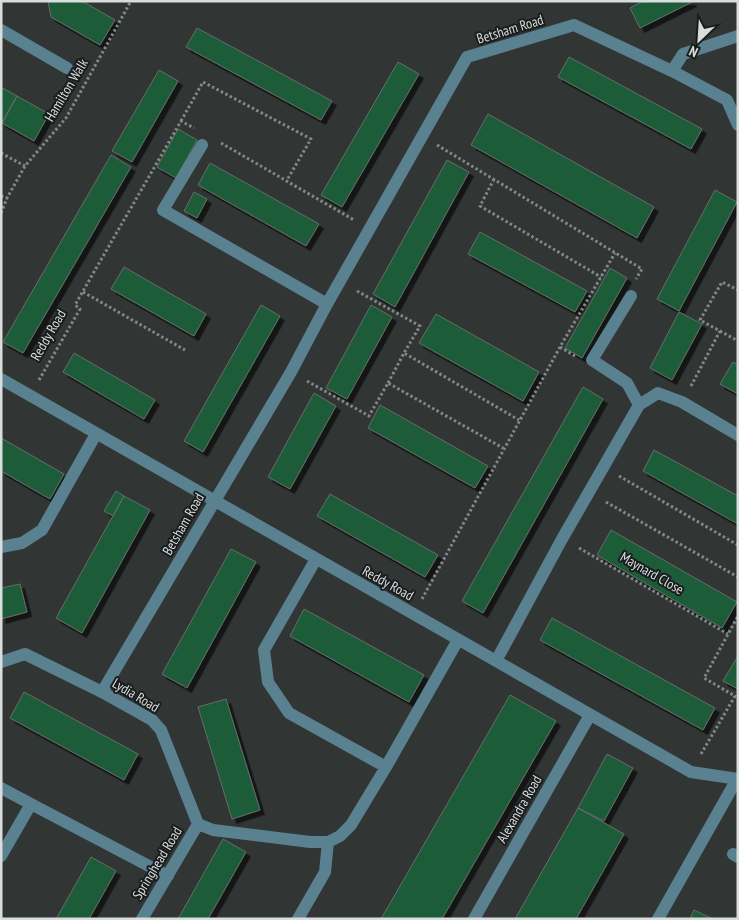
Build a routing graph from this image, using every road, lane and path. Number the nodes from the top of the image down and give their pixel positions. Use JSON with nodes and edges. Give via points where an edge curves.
{"nodes":[{"id":1,"x":131,"y":1,"type":"edge"},
{"id":2,"x":1,"y":30,"type":"edge"},
{"id":3,"x":738,"y":36,"type":"edge"},
{"id":4,"x":67,"y":68,"type":"dead end"},
{"id":5,"x":672,"y":71,"type":"junction"},
{"id":6,"x":182,"y":121,"type":"junction"},
{"id":7,"x":738,"y":125,"type":"edge"},
{"id":8,"x":198,"y":131,"type":"dead end"},
{"id":9,"x":421,"y":136,"type":"junction"},
{"id":10,"x":215,"y":140,"type":"dead end"},
{"id":11,"x":202,"y":145,"type":"dead end"},
{"id":12,"x":1,"y":153,"type":"edge"},
{"id":13,"x":25,"y":166,"type":"junction"},
{"id":14,"x":494,"y":179,"type":"junction"},
{"id":15,"x":287,"y":180,"type":"junction"},
{"id":16,"x":1,"y":196,"type":"edge"},
{"id":17,"x":7,"y":198,"type":"junction"},
{"id":18,"x":1,"y":213,"type":"edge"},
{"id":19,"x":370,"y":229,"type":"junction"},
{"id":20,"x":615,"y":254,"type":"junction"},
{"id":21,"x":601,"y":277,"type":"junction"},
{"id":22,"x":340,"y":281,"type":"junction"},
{"id":23,"x":738,"y":290,"type":"edge"},
{"id":24,"x":83,"y":292,"type":"junction"},
{"id":25,"x":631,"y":296,"type":"joint"},
{"id":26,"x":327,"y":304,"type":"junction"},
{"id":27,"x":720,"y":331,"type":"junction"},
{"id":28,"x":738,"y":341,"type":"edge"},
{"id":29,"x":560,"y":348,"type":"junction"},
{"id":30,"x":185,"y":350,"type":"dead end"},
{"id":31,"x":404,"y":353,"type":"junction"},
{"id":32,"x":592,"y":360,"type":"junction"},
{"id":33,"x":291,"y":372,"type":"junction"},
{"id":34,"x":1,"y":379,"type":"edge"},
{"id":35,"x":388,"y":383,"type":"junction"},
{"id":36,"x":30,"y":396,"type":"junction"},
{"id":37,"x":682,"y":402,"type":"junction"},
{"id":38,"x":639,"y":405,"type":"junction"},
{"id":39,"x":519,"y":420,"type":"junction"},
{"id":40,"x":96,"y":434,"type":"junction"},
{"id":41,"x":738,"y":435,"type":"edge"},
{"id":42,"x":503,"y":448,"type":"junction"},
{"id":43,"x":604,"y":468,"type":"junction"},
{"id":44,"x":588,"y":492,"type":"junction"},
{"id":45,"x":214,"y":502,"type":"junction"},
{"id":46,"x":562,"y":539,"type":"junction"},
{"id":47,"x":738,"y":544,"type":"edge"},
{"id":48,"x":1,"y":547,"type":"edge"},
{"id":49,"x":316,"y":559,"type":"junction"},
{"id":50,"x":738,"y":577,"type":"edge"},
{"id":51,"x":414,"y":614,"type":"junction"},
{"id":52,"x":738,"y":616,"type":"edge"},
{"id":53,"x":728,"y":634,"type":"junction"},
{"id":54,"x":458,"y":640,"type":"junction"},
{"id":55,"x":496,"y":661,"type":"junction"},
{"id":56,"x":1,"y":662,"type":"edge"},
{"id":57,"x":102,"y":692,"type":"junction"},
{"id":58,"x":590,"y":715,"type":"junction"},
{"id":59,"x":386,"y":767,"type":"junction"},
{"id":60,"x":691,"y":772,"type":"junction"},
{"id":61,"x":737,"y":779,"type":"edge"},
{"id":62,"x":1,"y":788,"type":"edge"},
{"id":63,"x":31,"y":804,"type":"junction"},
{"id":64,"x":198,"y":824,"type":"junction"},
{"id":65,"x":328,"y":842,"type":"junction"},
{"id":66,"x":1,"y":856,"type":"edge"},
{"id":67,"x":168,"y":876,"type":"junction"},
{"id":68,"x":142,"y":919,"type":"edge"},
{"id":69,"x":298,"y":919,"type":"edge"},
{"id":70,"x":474,"y":919,"type":"edge"},
{"id":71,"x":658,"y":919,"type":"edge"}],
"edges":[{"from":1,"to":13,"type":"path","name":"Hamilton Walk","via":[[66,118]]},
{"from":2,"to":4,"type":"street"},
{"from":3,"to":5,"type":"street","via":[[683,54]]},
{"from":5,"to":7,"type":"street","name":"Betsham Road","via":[[727,100]]},
{"from":5,"to":9,"type":"street","name":"Betsham Road","via":[[574,25],[467,57]]},
{"from":6,"to":8,"type":"path"},
{"from":6,"to":15,"type":"path","via":[[203,82],[311,139]]},
{"from":6,"to":24,"type":"path","name":"Reddy Road"},
{"from":9,"to":14,"type":"path"},
{"from":9,"to":19,"type":"street","name":"Betsham Road"},
{"from":10,"to":15,"type":"path"},
{"from":11,"to":26,"type":"street","via":[[163,210]]},
{"from":12,"to":13,"type":"path"},
{"from":13,"to":17,"type":"path","name":"Hamilton Walk"},
{"from":14,"to":20,"type":"path"},
{"from":14,"to":21,"type":"path","via":[[480,206]]},
{"from":15,"to":19,"type":"path"},
{"from":16,"to":17,"type":"path"},
{"from":17,"to":18,"type":"path","name":"Hamilton Walk"},
{"from":19,"to":22,"type":"street","name":"Betsham Road"},
{"from":20,"to":21,"type":"path"},
{"from":20,"to":25,"type":"path","via":[[642,269],[632,286]]},
{"from":21,"to":29,"type":"path"},
{"from":22,"to":26,"type":"street","name":"Betsham Road"},
{"from":22,"to":31,"type":"path","via":[[420,326]]},
{"from":23,"to":27,"type":"path","via":[[722,282],[700,320]]},
{"from":24,"to":30,"type":"path"},
{"from":24,"to":36,"type":"path","name":"Reddy Road","via":[[75,305],[80,309]]},
{"from":25,"to":32,"type":"street"},
{"from":26,"to":33,"type":"street","name":"Betsham Road"},
{"from":27,"to":28,"type":"path"},
{"from":27,"to":37,"type":"path"},
{"from":29,"to":32,"type":"path","via":[[588,364]]},
{"from":29,"to":39,"type":"path"},
{"from":31,"to":35,"type":"path"},
{"from":31,"to":39,"type":"path"},
{"from":32,"to":38,"type":"street","via":[[627,382]]},
{"from":33,"to":35,"type":"path","via":[[369,416]]},
{"from":33,"to":45,"type":"street","name":"Betsham Road"},
{"from":34,"to":36,"type":"street","name":"Reddy Road"},
{"from":35,"to":42,"type":"path"},
{"from":36,"to":40,"type":"street","name":"Reddy Road"},
{"from":37,"to":38,"type":"street","via":[[658,393]]},
{"from":37,"to":41,"type":"street"},
{"from":38,"to":43,"type":"street"},
{"from":39,"to":42,"type":"path"},
{"from":40,"to":45,"type":"street","name":"Reddy Road"},
{"from":40,"to":48,"type":"street","via":[[42,530],[22,543]]},
{"from":42,"to":51,"type":"path"},
{"from":43,"to":44,"type":"street"},
{"from":43,"to":47,"type":"path"},
{"from":44,"to":46,"type":"street"},
{"from":44,"to":50,"type":"path"},
{"from":45,"to":49,"type":"street","name":"Reddy Road"},
{"from":45,"to":57,"type":"street","name":"Betsham Road"},
{"from":46,"to":53,"type":"path","name":"Maynard Close"},
{"from":46,"to":55,"type":"street"},
{"from":49,"to":51,"type":"street","name":"Reddy Road"},
{"from":49,"to":59,"type":"street","via":[[264,650],[268,682],[289,713]]},
{"from":51,"to":54,"type":"street","name":"Reddy Road"},
{"from":52,"to":53,"type":"path"},
{"from":53,"to":60,"type":"path","via":[[704,678],[735,696]]},
{"from":54,"to":55,"type":"street","name":"Reddy Road"},
{"from":54,"to":59,"type":"street"},
{"from":55,"to":58,"type":"street","name":"Reddy Road"},
{"from":56,"to":57,"type":"street","name":"Lydia Road","via":[[25,654]]},
{"from":57,"to":64,"type":"street","name":"Lydia Road","via":[[152,720],[162,730]]},
{"from":58,"to":60,"type":"street","name":"Reddy Road"},
{"from":58,"to":70,"type":"street","name":"Alexandra Road"},
{"from":59,"to":65,"type":"street","via":[[351,825]]},
{"from":60,"to":61,"type":"street","name":"Reddy Road"},
{"from":61,"to":71,"type":"street"},
{"from":62,"to":63,"type":"street"},
{"from":63,"to":66,"type":"street"},
{"from":63,"to":67,"type":"street"},
{"from":64,"to":65,"type":"street","via":[[213,830]]},
{"from":64,"to":67,"type":"street","name":"Springhead Road"},
{"from":65,"to":69,"type":"street","via":[[325,872]]},
{"from":67,"to":68,"type":"street","name":"Springhead Road"}]}
